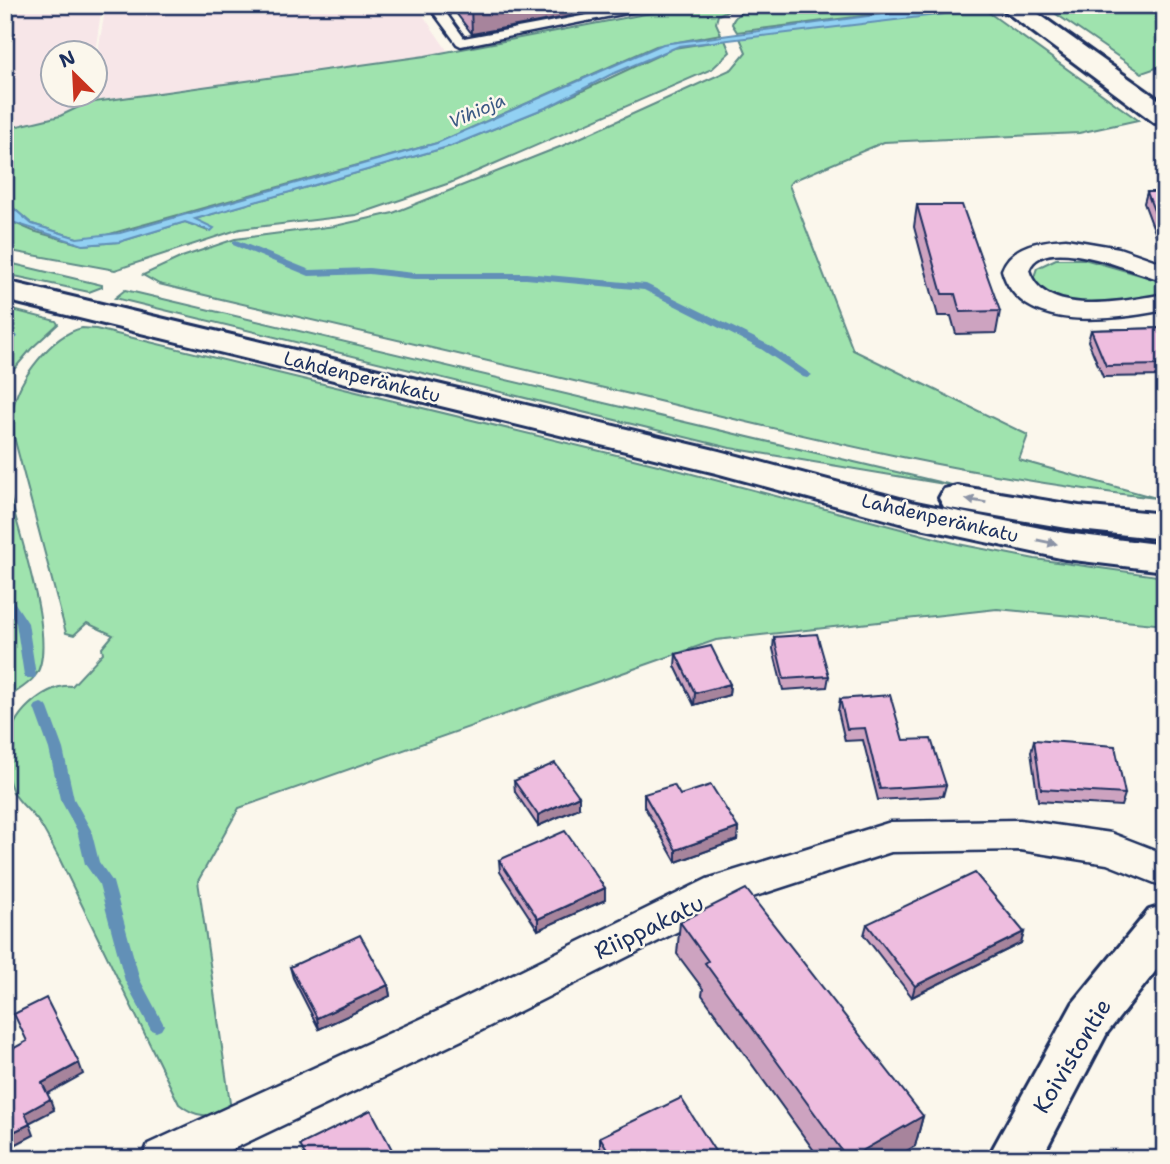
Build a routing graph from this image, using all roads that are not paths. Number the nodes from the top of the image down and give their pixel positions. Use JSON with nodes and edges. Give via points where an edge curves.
{"nodes":[{"id":1,"x":434,"y":5,"type":"edge"},
{"id":2,"x":661,"y":5,"type":"edge"},
{"id":3,"x":1009,"y":5,"type":"edge"},
{"id":4,"x":1165,"y":117,"type":"edge"},
{"id":5,"x":1165,"y":274,"type":"edge"},
{"id":6,"x":5,"y":290,"type":"edge"},
{"id":7,"x":1165,"y":302,"type":"edge"},
{"id":8,"x":719,"y":462,"type":"junction"},
{"id":9,"x":1165,"y":527,"type":"edge"},
{"id":10,"x":1165,"y":558,"type":"edge"},
{"id":11,"x":1165,"y":871,"type":"edge"},
{"id":12,"x":1165,"y":924,"type":"edge"},
{"id":13,"x":164,"y":1159,"type":"edge"},
{"id":14,"x":1013,"y":1159,"type":"edge"}],
"edges":[{"from":1,"to":2,"type":"lane","via":[[461,42]]},
{"from":3,"to":4,"type":"main road"},
{"from":5,"to":7,"type":"street","via":[[1116,256],[1066,247],[1023,257],[1014,273],[1016,281],[1038,300],[1070,310]]},
{"from":6,"to":8,"type":"main road","name":"Lahdenperänkatu"},
{"from":9,"to":8,"type":"main road","name":"Lahdenperänkatu","one_way":true},
{"from":8,"to":10,"type":"main road","name":"Lahdenperänkatu","one_way":true,"via":[[911,514],[1065,546]]},
{"from":11,"to":13,"type":"street","name":"Riippakatu","via":[[1111,849],[1020,835],[891,837],[721,891],[453,1024]]},
{"from":12,"to":14,"type":"main road","name":"Koivistontie","via":[[1090,1018]]}]}
